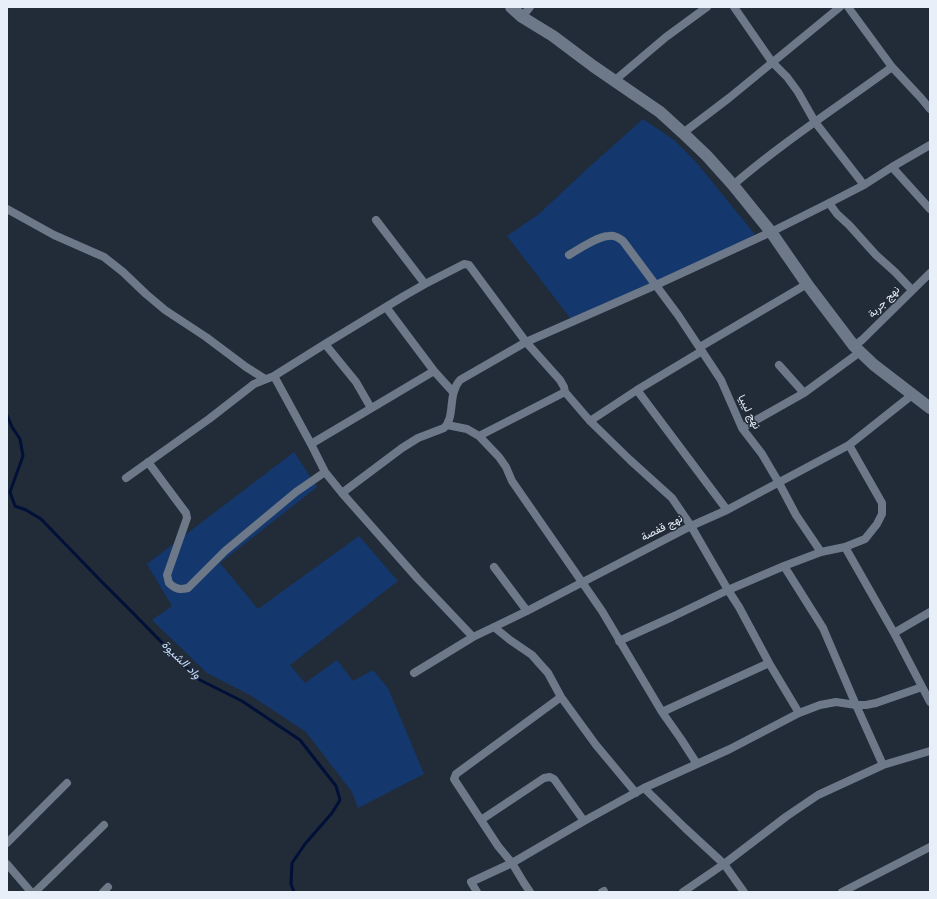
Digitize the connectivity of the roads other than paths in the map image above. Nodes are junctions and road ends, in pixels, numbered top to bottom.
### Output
1 (511, 7) edge
2 (530, 7) edge
3 (707, 7) edge
4 (734, 7) edge
5 (840, 7) edge
6 (848, 7) edge
7 (522, 17) junction
8 (772, 62) junction
9 (892, 67) junction
10 (614, 81) junction
11 (930, 109) edge
12 (815, 122) junction
13 (683, 133) junction
14 (930, 145) edge
15 (892, 167) junction
16 (733, 185) junction
17 (864, 185) junction
18 (829, 203) junction
19 (7, 209) edge
20 (930, 209) edge
21 (376, 220) dead end
22 (771, 232) junction
23 (569, 255) dead end
24 (930, 273) edge
25 (425, 284) junction
26 (807, 284) junction
27 (656, 285) junction
28 (912, 290) junction
29 (386, 307) junction
30 (526, 342) junction
31 (325, 344) junction
32 (701, 349) junction
33 (857, 349) junction
34 (779, 365) dead end
35 (434, 371) junction
36 (274, 376) junction
37 (265, 380) junction
38 (637, 390) junction
39 (453, 392) junction
40 (565, 392) junction
41 (804, 393) junction
42 (912, 395) junction
43 (372, 408) junction
44 (930, 408) edge
45 (590, 422) junction
46 (447, 425) junction
47 (742, 428) junction
48 (479, 436) junction
49 (311, 444) junction
50 (849, 445) junction
51 (148, 462) junction
52 (325, 472) junction
53 (126, 478) dead end
54 (779, 483) junction
55 (342, 493) junction
56 (727, 510) junction
57 (691, 526) junction
58 (845, 547) junction
59 (821, 552) junction
60 (784, 566) junction
61 (494, 567) dead end
62 (582, 582) junction
63 (728, 590) junction
64 (527, 611) junction
65 (930, 612) edge
66 (494, 627) junction
67 (894, 633) junction
68 (473, 637) junction
69 (619, 641) junction
70 (769, 663) junction
71 (414, 673) dead end
72 (922, 687) junction
73 (561, 697) junction
74 (930, 702) edge
75 (856, 705) junction
76 (662, 712) junction
77 (799, 713) junction
78 (930, 751) edge
79 (697, 764) junction
80 (883, 765) junction
81 (67, 783) dead end
82 (644, 788) junction
83 (636, 793) junction
84 (482, 820) junction
85 (584, 821) junction
86 (104, 825) dead end
87 (7, 843) edge
88 (930, 847) edge
89 (512, 863) junction
90 (7, 864) edge
91 (724, 864) junction
92 (31, 892) edge
93 (35, 892) edge
94 (477, 892) edge
95 (530, 892) edge
96 (683, 892) edge
97 (744, 892) edge
98 (842, 892) edge

1 - 7 main road
2 - 7 street
3 - 10 street
4 - 8 street
5 - 8 street
6 - 9 street
7 - 10 main road
8 - 12 street
8 - 13 street
9 - 11 street
9 - 12 street
10 - 13 main road
12 - 16 street
12 - 17 street
13 - 16 main road
14 - 15 street
15 - 17 street
15 - 20 street
16 - 22 main road
17 - 18 street
18 - 22 street
18 - 28 street
19 - 37 street
21 - 25 street
22 - 26 main road
22 - 27 street
23 - 27 street, نهج ليبيا
24 - 28 street, نهج جربة
25 - 29 street
25 - 30 street
26 - 32 street
26 - 33 main road
27 - 30 street
27 - 32 street, نهج ليبيا
28 - 33 street, نهج جربة
29 - 31 street
29 - 35 street
30 - 39 street
30 - 40 street
31 - 36 street
31 - 43 street
32 - 38 street
32 - 47 street, نهج ليبيا
33 - 41 street, نهج جربة
33 - 42 main road
34 - 41 street
35 - 39 street
35 - 43 street
36 - 37 street
36 - 49 street
37 - 51 street
38 - 45 street
38 - 56 street
39 - 46 street
40 - 45 street
40 - 48 street
41 - 47 street, نهج جربة
42 - 44 main road
42 - 50 street, نهج قفصة
43 - 49 street
45 - 57 street
46 - 48 street
46 - 55 street
47 - 54 street, نهج ليبيا
48 - 62 street
49 - 52 street
50 - 54 street, نهج قفصة
50 - 58 street
51 - 52 street
51 - 53 street
52 - 55 street
54 - 56 street, نهج قفصة
54 - 59 street, نهج ليبيا
55 - 68 street
56 - 57 street, نهج قفصة
57 - 62 street, نهج قفصة
57 - 63 street
58 - 59 street
58 - 67 street
59 - 60 street
60 - 63 street
60 - 75 street
61 - 64 street
62 - 64 street, نهج قفصة
62 - 69 street
63 - 69 street
63 - 70 street
64 - 66 street, نهج قفصة
65 - 67 street
66 - 68 street, نهج قفصة
66 - 73 street
67 - 72 street
68 - 71 street, نهج قفصة
69 - 76 street
70 - 76 street
70 - 77 street
72 - 74 street
72 - 75 street
73 - 83 street
73 - 84 street
75 - 77 street
75 - 80 street
76 - 79 street
77 - 79 street
78 - 80 street
79 - 82 street
80 - 91 street
81 - 87 street
82 - 83 street
82 - 91 street
83 - 85 street
84 - 85 street
84 - 89 street
85 - 89 street
86 - 93 street
88 - 98 street
89 - 94 street
89 - 95 street
90 - 92 street
91 - 96 street
91 - 97 street

